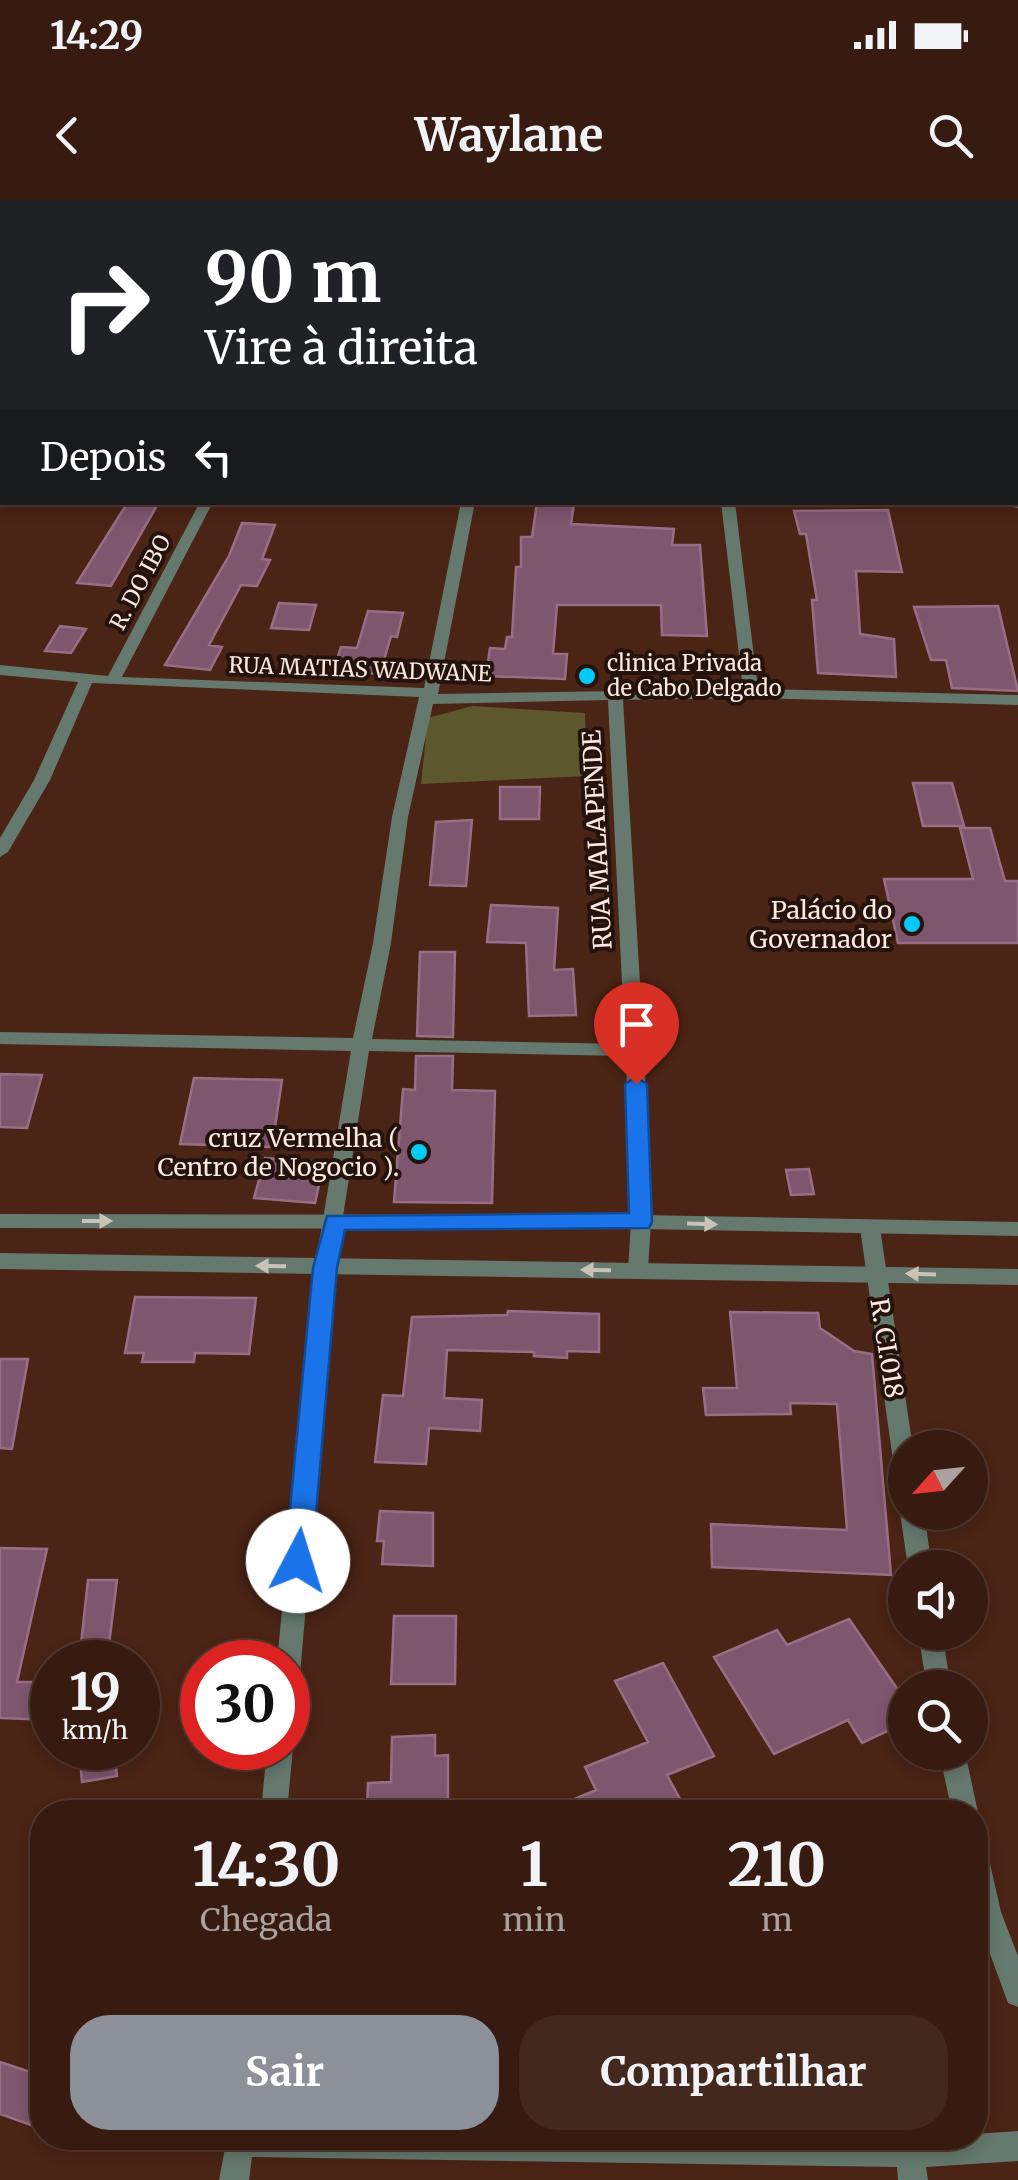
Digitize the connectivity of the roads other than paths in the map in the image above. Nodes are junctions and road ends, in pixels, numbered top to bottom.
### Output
1 (205, 505) edge
2 (467, 505) edge
3 (728, 505) edge
4 (0, 670) edge
5 (86, 680) junction
6 (112, 682) junction
7 (751, 693) junction
8 (429, 696) junction
9 (615, 696) junction
10 (1018, 700) edge
11 (0, 852) edge
12 (0, 1038) edge
13 (360, 1045) junction
14 (635, 1050) junction
15 (0, 1221) edge
16 (335, 1222) junction
17 (641, 1222) junction
18 (870, 1228) junction
19 (1018, 1229) edge
20 (0, 1261) edge
21 (325, 1268) junction
22 (638, 1270) junction
23 (875, 1272) junction
24 (1018, 1277) edge
25 (899, 1430) edge
26 (291, 1640) edge
27 (278, 1770) edge
28 (956, 1770) edge
29 (275, 1800) edge
30 (962, 1800) edge
31 (988, 1912) edge
32 (1018, 1993) edge
33 (1018, 2146) edge
34 (239, 2150) edge
35 (499, 2150) edge
36 (911, 2166) edge
37 (234, 2180) edge

1 - 6 street, R. DO IBO
2 - 8 street
3 - 7 street
4 - 5 street, RUA MATIAS WADWANE
5 - 6 street, RUA MATIAS WADWANE
5 - 11 street
6 - 8 street, RUA MATIAS WADWANE
7 - 9 street, RUA MATIAS WADWANE
7 - 10 street, RUA MATIAS WADWANE
8 - 9 street, RUA MATIAS WADWANE
8 - 13 street
9 - 14 street, RUA MALAPENDE
12 - 13 street
13 - 14 street
13 - 16 street
14 - 17 street, RUA MALAPENDE
15 -> 16 street
16 - 17 street
16 - 21 street
17 -> 18 street
17 - 22 street, RUA MALAPENDE
18 - 19 street
18 - 23 street, R. CI.018
21 -> 20 street
22 -> 21 street
21 - 26 street
22 - 23 street
24 -> 23 street
23 - 25 street, R. CI.018
27 - 29 street
28 - 30 street
31 - 32 street
33 - 36 street
34 - 37 street
35 - 36 street

